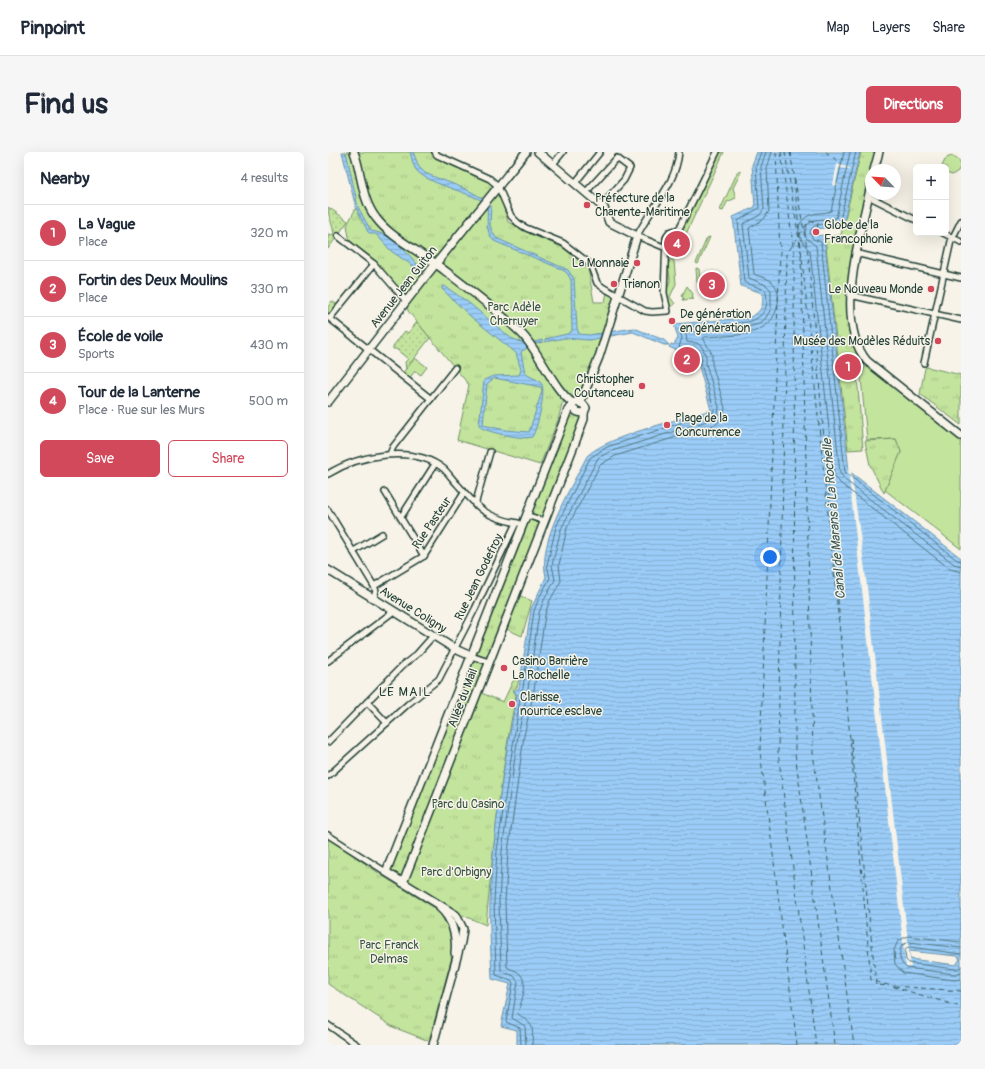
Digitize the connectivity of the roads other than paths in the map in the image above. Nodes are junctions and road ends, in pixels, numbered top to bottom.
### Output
1 (354, 152) edge
2 (358, 152) edge
3 (435, 152) edge
4 (526, 152) edge
5 (538, 152) edge
6 (562, 152) edge
7 (600, 152) edge
8 (679, 152) edge
9 (717, 152) edge
10 (879, 152) edge
11 (358, 163) junction
12 (553, 164) junction
13 (876, 164) edge
14 (574, 182) junction
15 (498, 186) junction
16 (586, 192) junction
17 (867, 200) edge
18 (876, 200) edge
19 (601, 205) junction
20 (913, 218) edge
21 (960, 222) edge
22 (338, 236) dead end
23 (637, 236) junction
24 (948, 236) edge
25 (952, 238) junction
26 (961, 242) edge
27 (666, 248) junction
28 (856, 253) junction
29 (436, 263) junction
30 (374, 264) junction
31 (944, 274) junction
32 (961, 278) edge
33 (618, 295) junction
34 (850, 295) junction
35 (406, 301) junction
36 (935, 314) junction
37 (329, 317) edge
38 (961, 320) edge
39 (369, 349) junction
40 (924, 364) dead end
41 (455, 368) dead end
42 (432, 399) junction
43 (328, 402) edge
44 (574, 404) junction
45 (961, 436) edge
46 (490, 452) dead end
47 (390, 454) junction
48 (435, 464) junction
49 (328, 473) edge
50 (385, 492) dead end
51 (464, 493) junction
52 (475, 505) junction
53 (328, 510) edge
54 (526, 515) junction
55 (401, 517) junction
56 (544, 521) junction
57 (519, 524) junction
58 (382, 534) dead end
59 (354, 551) junction
60 (424, 556) junction
61 (328, 570) edge
62 (374, 586) junction
63 (372, 598) junction
64 (394, 611) junction
65 (433, 636) junction
66 (454, 649) junction
67 (471, 656) junction
68 (328, 661) edge
69 (489, 662) junction
70 (367, 702) junction
71 (387, 723) junction
72 (328, 742) edge
73 (328, 776) edge
74 (328, 835) edge
75 (386, 872) junction
76 (403, 883) junction
77 (328, 1026) edge
78 (357, 1045) edge
79 (433, 1045) edge

1 - 11 street
2 - 11 street
3 - 15 street
4 - 15 street, Avenue Jean Guiton
5 - 12 street
6 - 12 street
7 - 14 street
8 - 23 street
9 - 27 street
10 - 13 street
11 - 29 street
12 - 14 street
14 - 16 street
15 - 29 street, Avenue Jean Guiton
15 - 33 street
16 - 19 street
16 - 19 street
17 - 28 street
18 - 20 street
19 - 23 street
21 - 25 street
22 - 30 street
23 - 27 street
23 - 33 street, Allée du Mail
24 - 25 street
25 - 26 street
25 - 31 street
27 - 33 street
28 - 31 street
28 - 34 street
29 - 35 street, Avenue Jean Guiton
29 - 44 street
30 - 35 street
30 - 37 street
31 - 32 street
31 - 36 street
33 - 44 street, Allée du Mail
34 - 36 street
34 - 45 street
35 - 39 street, Avenue Jean Guiton
36 - 38 street
36 - 40 street
37 - 39 street
39 - 42 street
39 - 43 street, Avenue Jean Guiton
41 - 42 street
42 - 47 street
44 - 54 street, Allée du Mail
44 - 56 street, Allée du Mail
46 - 52 street
47 - 48 street
47 - 49 street
48 - 51 street
48 - 55 street
50 - 55 street
51 - 52 street
51 - 60 street, Rue Pasteur
52 - 57 street
53 - 59 street
54 - 56 street
54 - 57 street, Allée du Mail
55 - 60 street
56 - 69 street, Allée du Mail
57 - 66 street, Rue Jean Godefroy
57 - 67 street, Allée du Mail
58 - 59 street
59 - 62 street
60 - 62 street, Rue Pasteur
61 - 63 street, Avenue Coligny
62 - 63 street
63 - 64 street, Avenue Coligny
64 - 65 street, Avenue Coligny
64 - 68 street
65 - 66 street, Avenue Coligny
65 - 70 street
66 - 67 street, Avenue Coligny
66 - 71 street, Rue Jean Godefroy
67 - 69 street, Avenue Coligny
67 - 75 street, Allée du Mail
69 - 76 street, Allée du Mail
70 - 71 street
70 - 72 street
71 - 73 street, Rue Jean Godefroy
74 - 75 street
75 - 76 street
76 - 79 street
77 - 78 street

